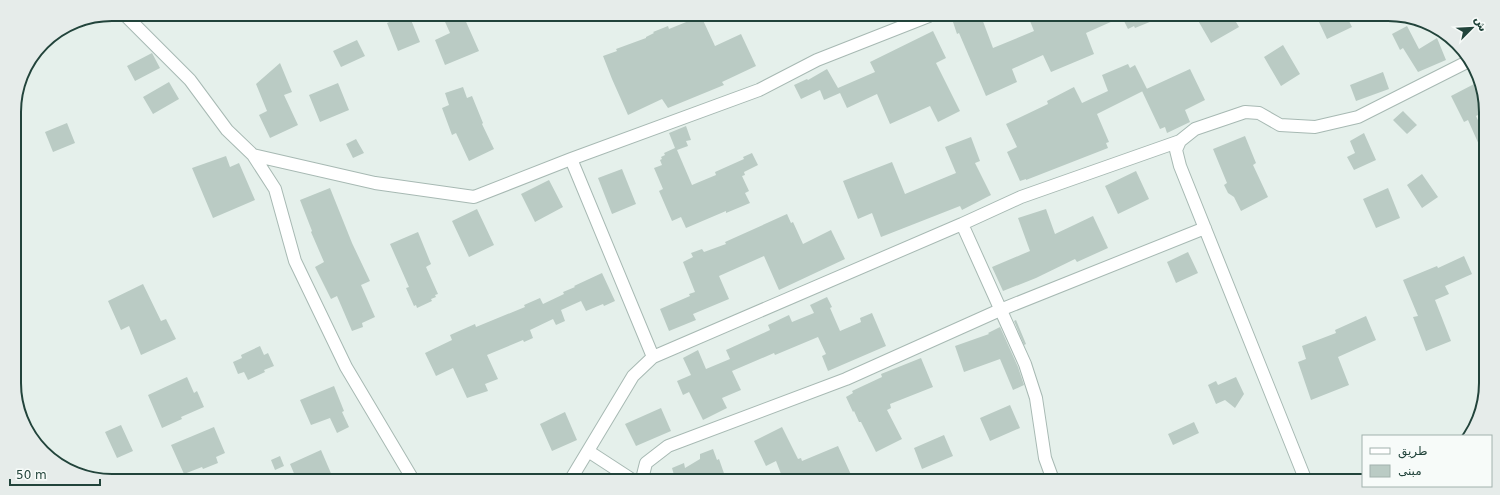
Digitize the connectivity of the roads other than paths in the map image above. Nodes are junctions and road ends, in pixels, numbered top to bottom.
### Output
1 (131, 21) edge
2 (917, 21) edge
3 (1465, 64) edge
4 (1180, 141) junction
5 (253, 155) junction
6 (571, 159) junction
7 (962, 224) junction
8 (1205, 228) junction
9 (1000, 310) junction
10 (653, 357) junction
11 (588, 451) junction
12 (410, 474) edge
13 (574, 474) edge
14 (623, 474) edge
15 (643, 474) edge
16 (1051, 474) edge
17 (1303, 474) edge

1 - 5 street
2 - 6 street
3 - 4 street
4 - 7 street
4 - 8 street
5 - 6 street
5 - 12 street
6 - 10 street
7 - 9 street
7 - 10 street
8 - 9 street
8 - 17 street
9 - 15 street
9 - 16 street
10 - 11 street
11 - 13 street
11 - 14 street

